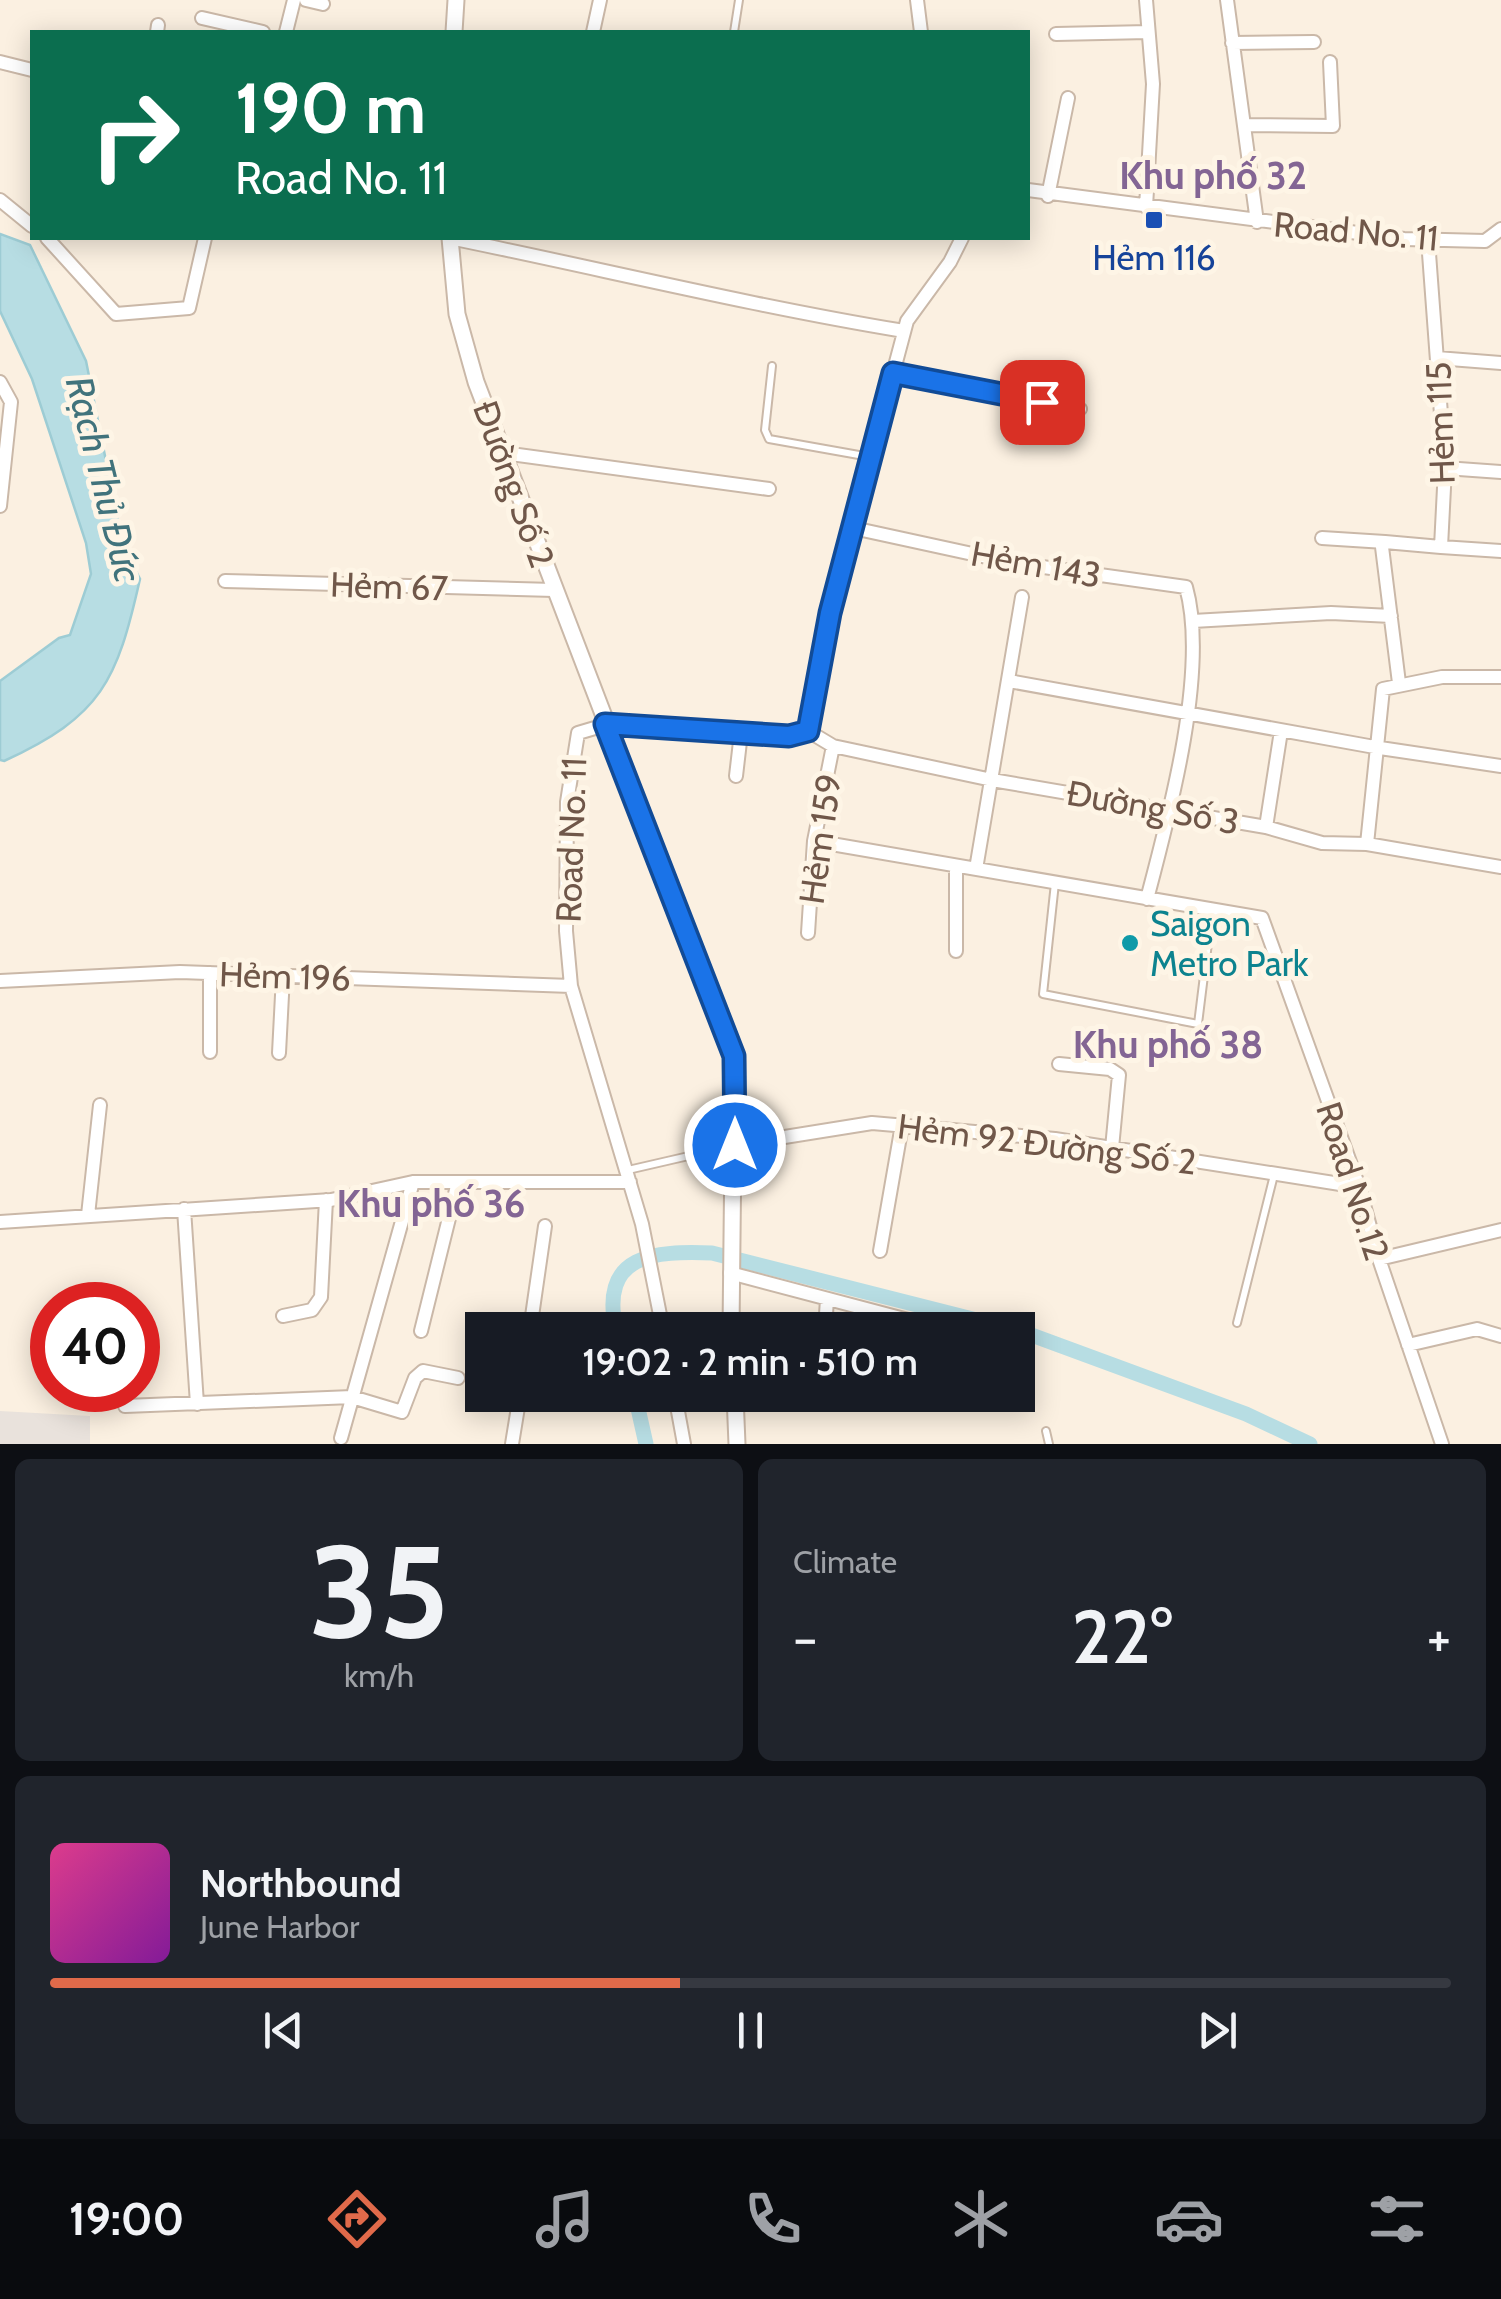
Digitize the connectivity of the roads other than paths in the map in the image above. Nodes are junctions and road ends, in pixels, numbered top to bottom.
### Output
1 (294, 0) edge
2 (306, 0) edge
3 (456, 0) edge
4 (600, 0) edge
5 (738, 0) edge
6 (916, 0) edge
7 (1146, 0) edge
8 (1227, 0) edge
9 (323, 4) dead end
10 (202, 18) dead end
11 (254, 30) edge
12 (286, 30) edge
13 (454, 30) edge
14 (594, 30) edge
15 (734, 30) edge
16 (922, 30) edge
17 (1148, 32) junction
18 (1056, 34) dead end
19 (1314, 42) dead end
20 (1232, 43) junction
21 (0, 62) edge
22 (1330, 62) dead end
23 (30, 70) edge
24 (1068, 98) dead end
25 (1244, 125) junction
26 (1030, 191) edge
27 (1048, 196) junction
28 (0, 200) edge
29 (1146, 207) junction
30 (1257, 222) junction
31 (30, 224) edge
32 (1501, 230) edge
33 (49, 240) edge
34 (205, 240) edge
35 (450, 240) edge
36 (460, 240) edge
37 (961, 240) edge
38 (1428, 240) junction
39 (904, 331) junction
40 (1438, 358) junction
41 (1501, 363) edge
42 (772, 366) dead end
43 (893, 373) junction
44 (0, 382) edge
45 (1080, 409) dead end
46 (503, 454) junction
47 (871, 457) junction
48 (1446, 468) junction
49 (1501, 472) edge
50 (769, 489) dead end
51 (0, 506) edge
52 (852, 528) junction
53 (1322, 538) dead end
54 (1384, 542) junction
55 (1441, 547) junction
56 (1501, 551) edge
57 (225, 581) dead end
58 (554, 590) junction
59 (1022, 597) dead end
60 (1390, 616) junction
61 (1193, 620) junction
62 (1501, 677) edge
63 (1008, 681) junction
64 (1399, 683) junction
65 (1185, 713) junction
66 (605, 724) junction
67 (1281, 730) junction
68 (808, 731) junction
69 (740, 733) junction
70 (833, 746) junction
71 (1380, 748) junction
72 (1501, 766) edge
73 (736, 776) dead end
74 (992, 780) junction
75 (1170, 810) junction
76 (1266, 827) junction
77 (814, 841) junction
78 (1367, 844) junction
79 (956, 866) junction
80 (1501, 867) edge
81 (976, 869) junction
82 (1055, 883) junction
83 (1147, 899) junction
84 (1212, 910) junction
85 (808, 932) dead end
86 (956, 952) dead end
87 (210, 974) junction
88 (282, 976) junction
89 (0, 980) edge
90 (571, 986) junction
91 (210, 1052) dead end
92 (279, 1052) dead end
93 (1059, 1064) dead end
94 (100, 1104) dead end
95 (902, 1125) junction
96 (735, 1145) junction
97 (1112, 1148) junction
98 (1275, 1174) junction
99 (628, 1176) junction
100 (413, 1182) junction
101 (458, 1182) junction
102 (1360, 1187) junction
103 (326, 1200) junction
104 (184, 1209) junction
105 (88, 1215) junction
106 (0, 1222) edge
107 (545, 1226) dead end
108 (1501, 1230) edge
109 (880, 1252) dead end
110 (1379, 1259) junction
111 (730, 1274) junction
112 (827, 1299) junction
113 (533, 1312) edge
114 (659, 1312) edge
115 (731, 1312) edge
116 (826, 1312) edge
117 (877, 1312) edge
118 (283, 1316) dead end
119 (1236, 1323) dead end
120 (421, 1331) dead end
121 (1501, 1336) edge
122 (1408, 1344) junction
123 (458, 1378) dead end
124 (352, 1397) junction
125 (197, 1404) junction
126 (160, 1405) edge
127 (517, 1412) edge
128 (678, 1412) edge
129 (735, 1412) edge
130 (1046, 1431) dead end
131 (340, 1438) dead end
132 (512, 1444) edge
133 (684, 1444) edge
134 (737, 1444) edge
135 (1049, 1444) edge
136 (1442, 1444) edge

1 - 12 street
2 - 9 street
3 - 13 street
4 - 14 street
5 - 15 lane
6 - 16 street
7 - 17 street
8 - 20 street
10 - 11 street
17 - 18 street
17 - 29 street
19 - 20 street
20 - 25 street
21 - 23 street
22 - 25 street
24 - 27 street
25 - 30 street
26 - 27 street, Road No. 11
27 - 29 street, Road No. 11
28 - 31 street
29 - 30 street, Road No. 11
30 - 38 street, Road No. 11
32 - 38 street, Road No. 11
33 - 34 street
35 - 46 street, Đường Số 2
36 - 39 street
37 - 39 street
38 - 40 street, Hẻm 115
39 - 43 street
40 - 41 street
40 - 48 street, Hẻm 115
42 - 47 lane
43 - 45 street
43 - 47 street
44 - 51 street
46 - 50 street
46 - 58 street, Đường Số 2
47 - 52 street
48 - 49 street
48 - 55 street, Hẻm 115
52 - 61 street, Hẻm 143
52 - 68 street
53 - 54 street
54 - 55 street
54 - 60 street
55 - 56 street
57 - 58 street, Hẻm 67
58 - 66 street, Đường Số 2
59 - 63 street
60 - 61 street
60 - 64 street
61 - 65 street
62 - 64 street
63 - 65 street
63 - 74 street
64 - 71 street
65 - 67 street
65 - 75 street
66 - 69 street, Road No. 11
66 - 90 street, Road No. 11
66 - 96 street
67 - 71 street
67 - 76 street
68 - 69 street, Road No. 11
68 - 70 street, Đường Số 3
69 - 73 street
70 - 74 street, Đường Số 3
70 - 77 street, Hẻm 159
71 - 72 street
71 - 78 street
74 - 75 street, Đường Số 3
74 - 81 street
75 - 76 street, Đường Số 3
75 - 83 street
76 - 78 street, Đường Số 3
77 - 79 street
77 - 85 street, Hẻm 159
78 - 80 street, Đường Số 3
79 - 81 street
79 - 86 street
81 - 82 street
82 - 83 street
82 - 84 lane
83 - 84 street
84 - 102 street, Road No.12
87 - 88 street, Hẻm 196
87 - 89 street, Hẻm 196
87 - 91 street
88 - 90 street, Hẻm 196
88 - 92 street
90 - 99 street, Road No. 11
93 - 97 street
94 - 105 street
95 - 96 street, Hẻm 92 Đường Số 2
95 - 97 street, Hẻm 92 Đường Số 2
95 - 109 street
96 - 99 lane
96 - 111 street
97 - 98 street, Hẻm 92 Đường Số 2
98 - 102 street, Hẻm 92 Đường Số 2
98 - 119 lane
99 - 101 street
99 - 114 street, Road No. 11
100 - 101 street
100 - 103 street
100 - 124 street
101 - 120 street
102 - 110 street, Road No.12
103 - 104 street
103 - 118 street
104 - 105 street
104 - 125 street
105 - 106 street
107 - 113 street
108 - 110 street
110 - 122 street, Road No.12
111 - 112 street
111 - 115 street
112 - 116 street
112 - 117 street
121 - 122 street
122 - 136 street, Road No.12
123 - 124 street
124 - 125 street
124 - 131 street
125 - 126 street
127 - 132 street
128 - 133 street
129 - 134 street
130 - 135 lane

